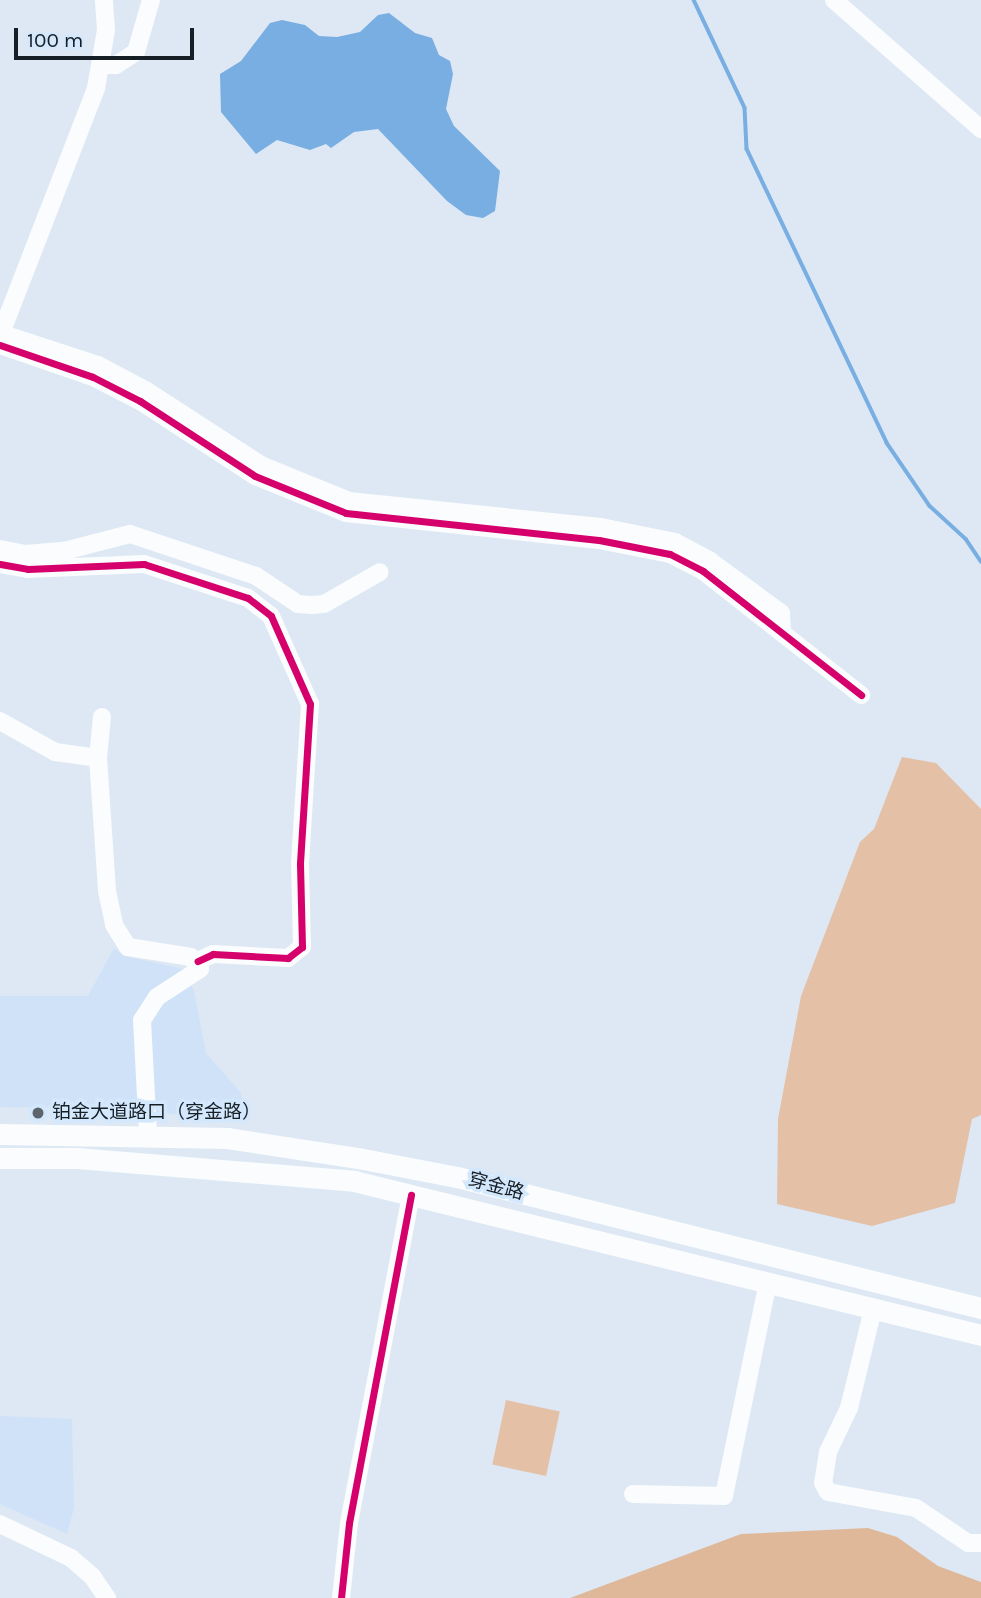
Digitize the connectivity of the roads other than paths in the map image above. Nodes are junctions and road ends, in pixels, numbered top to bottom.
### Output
1 (104, 0) edge
2 (151, 0) edge
3 (834, 0) edge
4 (102, 65) junction
5 (981, 129) edge
6 (0, 337) edge
7 (0, 549) edge
8 (0, 564) edge
9 (380, 572) dead end
10 (861, 695) dead end
11 (102, 717) dead end
12 (0, 721) edge
13 (98, 758) junction
14 (198, 961) junction
15 (0, 1134) edge
16 (148, 1136) junction
17 (0, 1158) edge
18 (411, 1195) junction
19 (768, 1282) junction
20 (873, 1308) junction
21 (981, 1308) edge
22 (981, 1335) edge
23 (633, 1494) dead end
24 (0, 1524) edge
25 (981, 1543) edge
26 (107, 1598) edge
27 (341, 1598) edge

1 - 4 street
2 - 4 street
3 - 5 street
4 - 6 street
6 - 10 street
7 - 9 street
8 - 14 street
11 - 13 street
12 - 13 street
13 - 14 street
14 - 16 street
15 - 16 main road, 穿金路
16 - 21 main road, 穿金路
17 - 18 main road, 穿金路
18 - 19 main road, 穿金路
18 - 27 street
19 - 20 main road, 穿金路
19 - 23 street
20 - 22 main road, 穿金路
20 - 25 street
24 - 26 street

